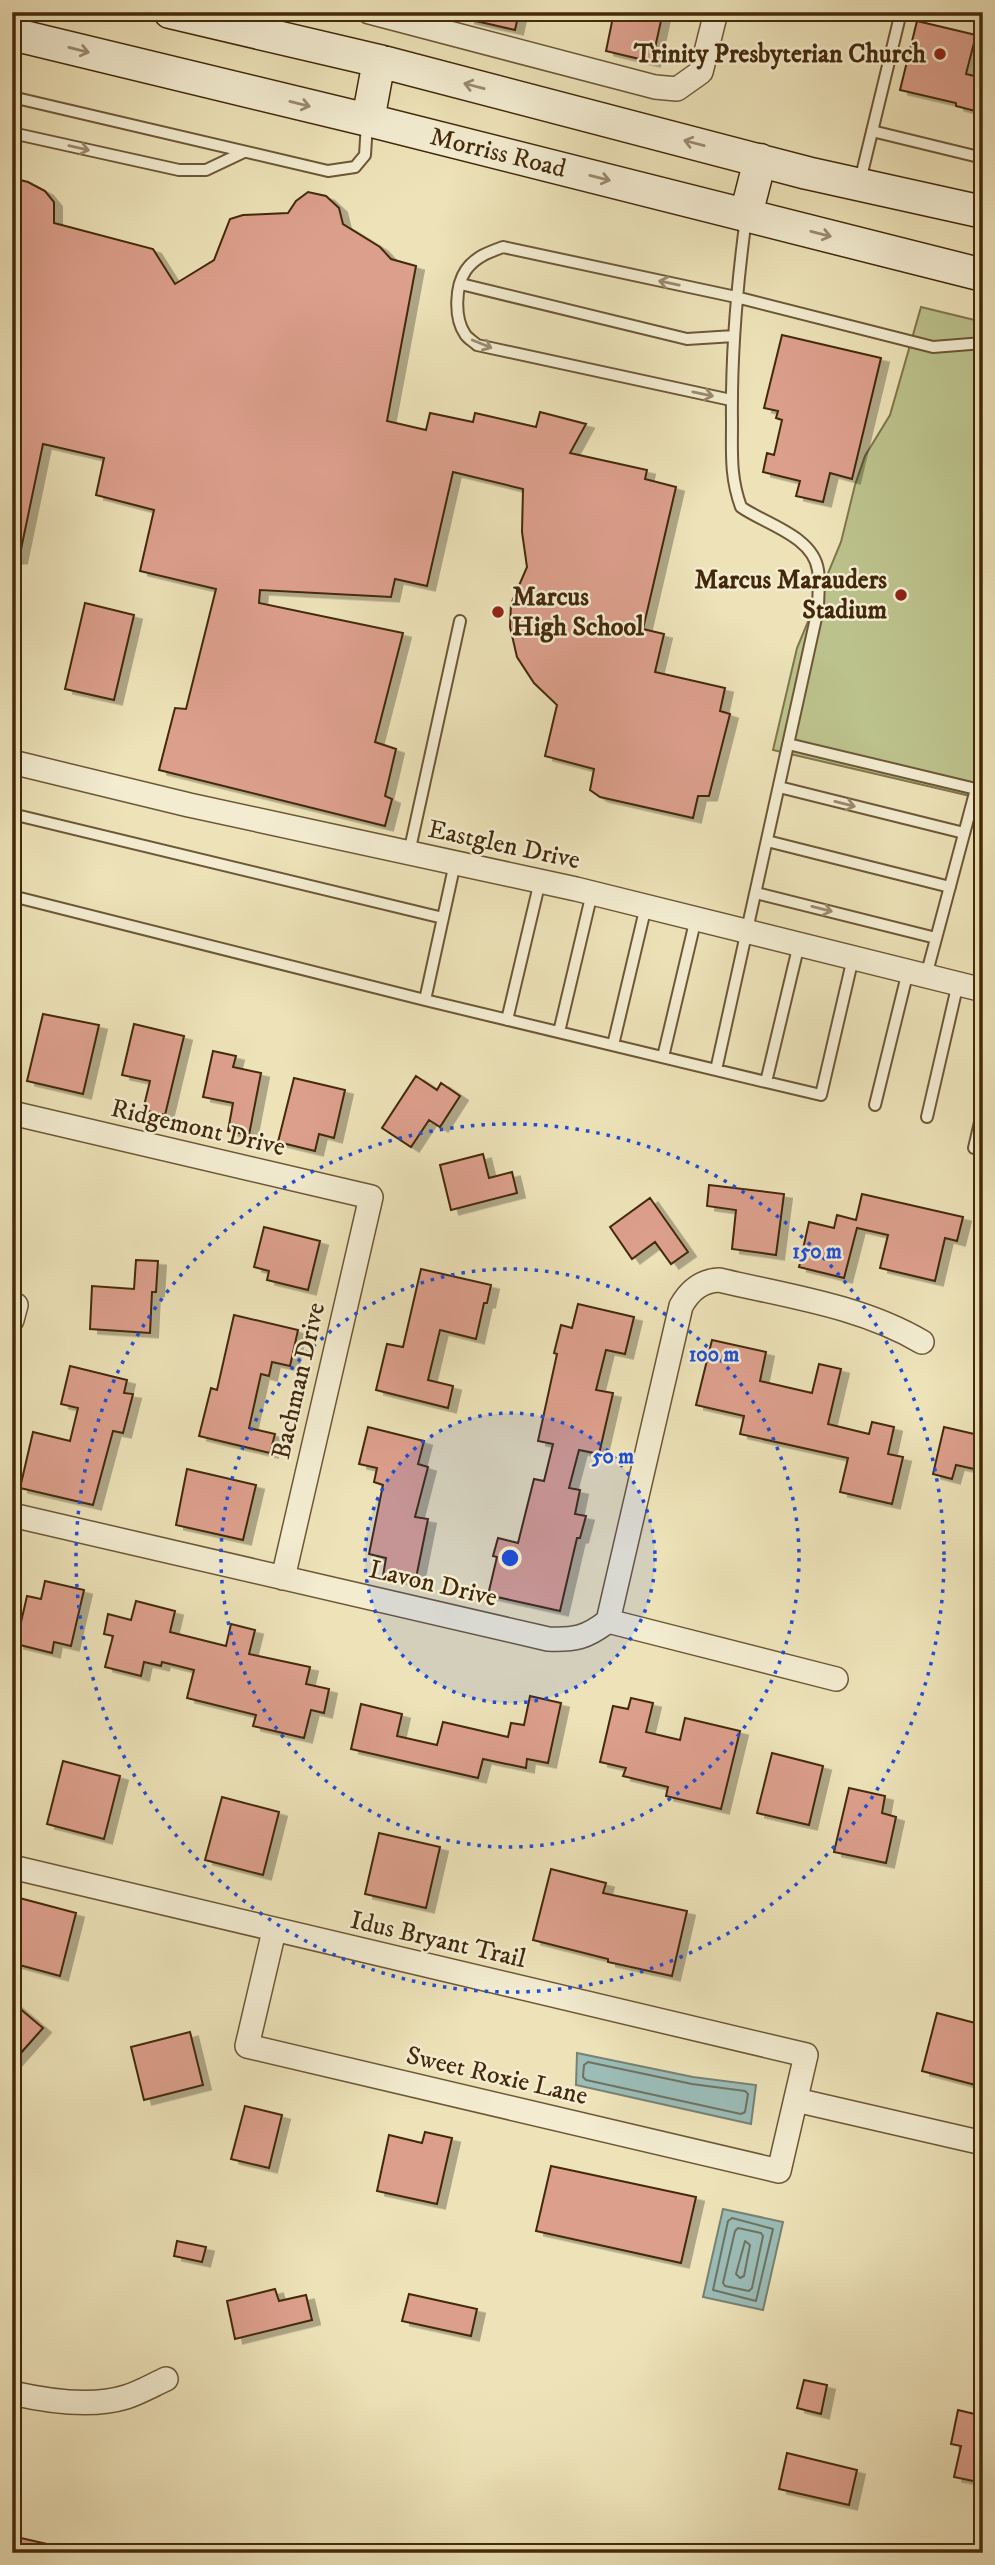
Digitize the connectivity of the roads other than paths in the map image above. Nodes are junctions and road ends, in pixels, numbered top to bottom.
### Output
1 (170, 12) edge
2 (369, 12) edge
3 (716, 12) edge
4 (901, 12) edge
5 (434, 20) edge
6 (12, 34) edge
7 (379, 61) junction
8 (12, 97) edge
9 (368, 120) junction
10 (872, 131) junction
11 (12, 133) edge
12 (244, 152) junction
13 (983, 158) edge
14 (760, 160) junction
15 (859, 184) junction
16 (983, 212) edge
17 (747, 215) junction
18 (983, 275) edge
19 (461, 284) junction
20 (736, 297) junction
21 (734, 336) junction
22 (983, 343) edge
23 (731, 400) junction
24 (460, 621) dead end
25 (788, 744) junction
26 (12, 762) edge
27 (779, 788) junction
28 (979, 790) edge
29 (12, 814) edge
30 (964, 833) junction
31 (767, 842) junction
32 (409, 853) junction
33 (455, 863) junction
34 (540, 881) junction
35 (950, 887) junction
36 (592, 893) junction
37 (756, 893) junction
38 (12, 895) edge
39 (646, 906) junction
40 (443, 918) junction
41 (696, 918) junction
42 (747, 931) junction
43 (936, 938) junction
44 (799, 944) junction
45 (853, 958) junction
46 (917, 973) junction
47 (958, 984) junction
48 (983, 990) edge
49 (425, 1000) junction
50 (507, 1020) junction
51 (559, 1032) junction
52 (613, 1045) junction
53 (663, 1057) junction
54 (716, 1070) junction
55 (766, 1082) junction
56 (875, 1105) dead end
57 (983, 1109) edge
58 (12, 1113) edge
59 (926, 1117) dead end
60 (974, 1148) dead end
61 (371, 1197) joint
62 (922, 1342) dead end
63 (12, 1515) edge
64 (283, 1578) junction
65 (608, 1621) junction
66 (836, 1679) dead end
67 (12, 1867) edge
68 (274, 1931) junction
69 (796, 2100) junction
70 (983, 2143) edge
71 (166, 2379) dead end
72 (12, 2393) edge

1 - 7 main road
2 - 5 street
3 - 5 street
4 - 10 lane
6 -> 9 main road, Morriss Road
7 - 9 main road
14 -> 7 main road
8 - 12 lane
9 - 12 lane
9 -> 17 main road, Morriss Road
10 - 13 lane
10 - 15 lane
11 -> 12 lane
14 - 15 main road
14 - 17 main road
15 - 16 main road
17 -> 18 main road, Morriss Road
17 - 20 lane
20 -> 19 lane
19 - 21 lane
19 -> 23 lane
20 - 21 lane
20 - 22 lane
21 - 23 lane
23 - 25 lane
24 - 32 lane
25 - 27 lane
25 - 28 lane
26 - 32 street, Eastglen Drive
27 -> 30 lane
27 - 31 lane
28 - 30 lane
29 - 40 lane
30 - 35 lane
31 - 35 lane
31 - 37 lane
32 - 33 street, Eastglen Drive
33 - 34 street, Eastglen Drive
33 - 40 lane
34 - 36 street, Eastglen Drive
34 - 50 lane
35 - 43 lane
36 - 39 street, Eastglen Drive
36 - 51 lane
37 - 42 lane
37 -> 43 lane
38 - 49 lane
39 - 41 street, Eastglen Drive
39 - 52 lane
40 - 49 lane
41 - 42 street, Eastglen Drive
41 - 53 lane
42 - 44 street, Eastglen Drive
42 - 54 lane
43 - 46 lane
44 - 45 street, Eastglen Drive
44 - 55 lane
45 - 46 street, Eastglen Drive
45 - 55 lane
46 - 47 street, Eastglen Drive
46 - 56 lane
47 - 48 street, Eastglen Drive
47 - 59 lane
49 - 50 lane
50 - 51 lane
51 - 52 lane
52 - 53 lane
53 - 54 lane
54 - 55 lane
57 - 60 lane
58 - 61 street, Ridgemont Drive
61 - 64 street, Bachman Drive
62 - 65 street
63 - 64 street, Lavon Drive
64 - 65 street, Lavon Drive
65 - 66 street
67 - 68 street, Idus Bryant Trail
68 - 69 street, Idus Bryant Trail
68 - 69 street, Sweet Roxie Lane
69 - 70 street
71 - 72 street

